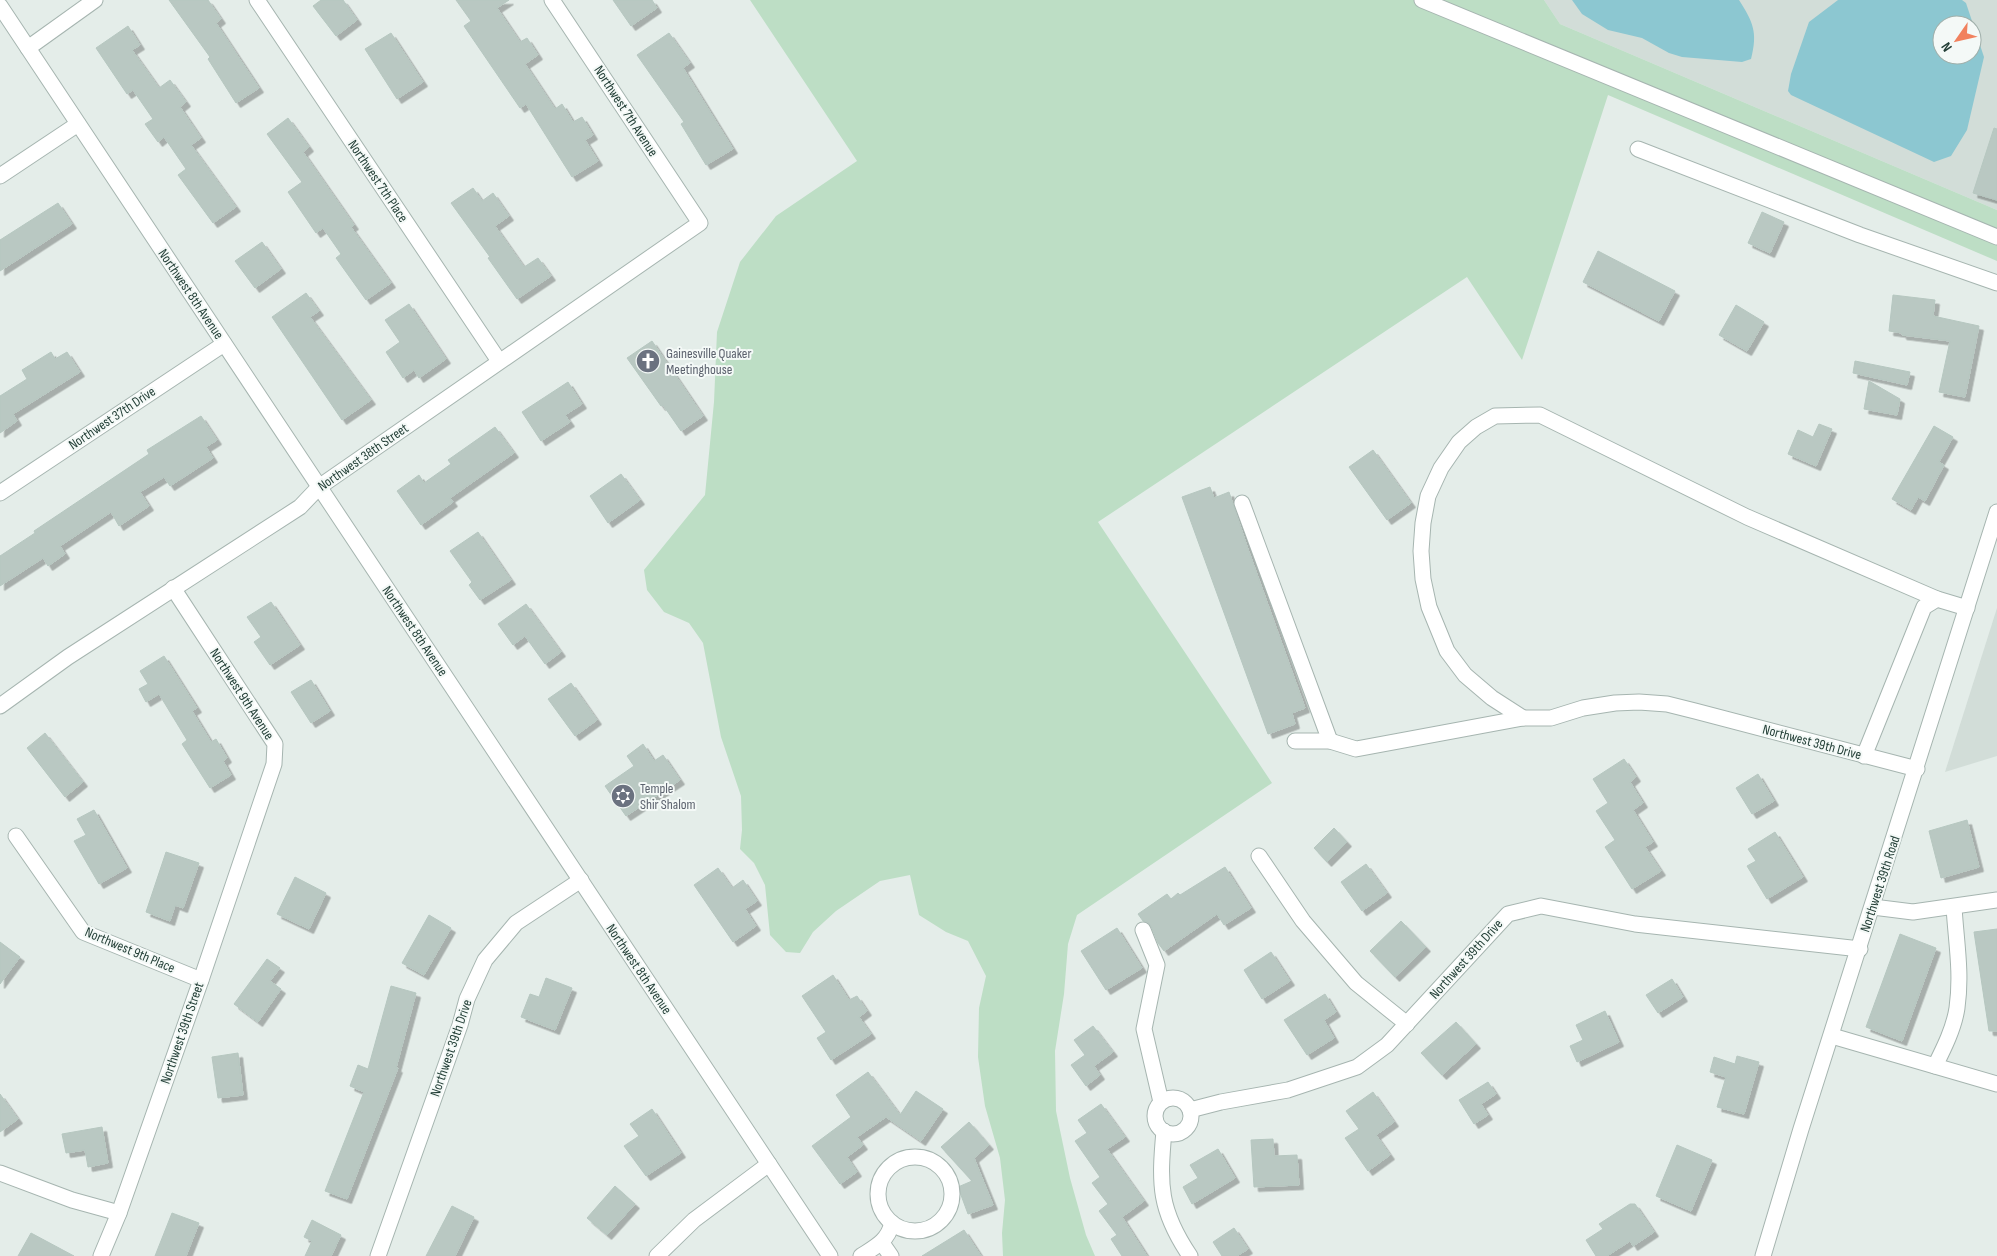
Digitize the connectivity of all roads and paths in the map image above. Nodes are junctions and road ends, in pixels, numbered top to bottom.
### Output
1 (96, 0) edge
2 (257, 0) edge
3 (552, 0) edge
4 (1422, 0) edge
5 (0, 6) edge
6 (28, 48) junction
7 (78, 124) junction
8 (1638, 149) dead end
9 (0, 176) edge
10 (700, 223) joint
11 (1997, 236) edge
12 (1997, 283) edge
13 (224, 344) junction
14 (499, 361) junction
15 (319, 487) junction
16 (0, 493) edge
17 (1242, 503) dead end
18 (1997, 512) edge
19 (173, 588) junction
20 (1937, 599) junction
21 (1967, 608) junction
22 (0, 706) edge
23 (1523, 718) junction
24 (1294, 740) dead end
25 (1330, 741) junction
26 (1864, 756) junction
27 (1916, 770) junction
28 (258, 808) joint
29 (16, 836) dead end
30 (1259, 856) dead end
31 (580, 880) junction
32 (1997, 900) edge
33 (1954, 906) junction
34 (1873, 907) junction
35 (1143, 930) dead end
36 (1860, 949) junction
37 (201, 980) junction
38 (1407, 1024) junction
39 (1832, 1036) junction
40 (1935, 1066) junction
41 (1997, 1084) edge
42 (1161, 1102) junction
43 (1190, 1110) junction
44 (1164, 1131) junction
45 (769, 1164) junction
46 (0, 1173) edge
47 (119, 1213) junction
48 (892, 1223) junction
49 (882, 1243) junction
50 (101, 1256) edge
51 (378, 1256) edge
52 (657, 1256) edge
53 (830, 1256) edge
54 (861, 1256) edge
55 (891, 1256) edge
56 (1190, 1256) edge
57 (1763, 1256) edge

1 - 6 street
2 - 14 street, Northwest 7th Place
3 - 10 street, Northwest 7th Avenue
4 - 11 street
5 - 6 street, Northwest 8th Avenue
6 - 7 street, Northwest 8th Avenue
7 - 9 street
7 - 13 street, Northwest 8th Avenue
8 - 12 street
10 - 14 street, Northwest 38th Street
13 - 15 street, Northwest 8th Avenue
13 - 16 street, Northwest 37th Drive
14 - 15 street, Northwest 38th Street
15 - 19 street, Northwest 38th Street
15 - 31 street, Northwest 8th Avenue
17 - 25 street
18 - 21 street, Northwest 39th Road
19 - 22 street, Northwest 38th Street
19 - 28 street, Northwest 9th Avenue
20 - 21 street
20 - 23 street
20 - 26 street
21 - 27 street, Northwest 39th Road
23 - 25 street, Northwest 39th Drive
23 - 26 street, Northwest 39th Drive
24 - 25 street, Northwest 39th Drive
26 - 27 street, Northwest 39th Drive
27 - 34 street, Northwest 39th Road
28 - 37 street, Northwest 39th Street
29 - 37 street, Northwest 9th Place
30 - 38 street
31 - 45 street, Northwest 8th Avenue
31 - 51 street, Northwest 39th Drive
32 - 33 street
33 - 34 street
33 - 40 street
34 - 36 street, Northwest 39th Road
35 - 42 street
36 - 38 street, Northwest 39th Drive
36 - 39 street, Northwest 39th Road
37 - 47 street, Northwest 39th Street
38 - 43 street, Northwest 39th Drive
39 - 40 street
39 - 57 street, Northwest 39th Road
40 - 41 street
42 - 43 street
42 - 44 street
43 - 44 street
44 - 56 street
45 - 52 street
45 - 53 street, Northwest 8th Avenue
46 - 47 street
47 - 50 street, Northwest 39th Street
48 - 48 street
48 - 49 street
49 - 54 street
49 - 55 street

